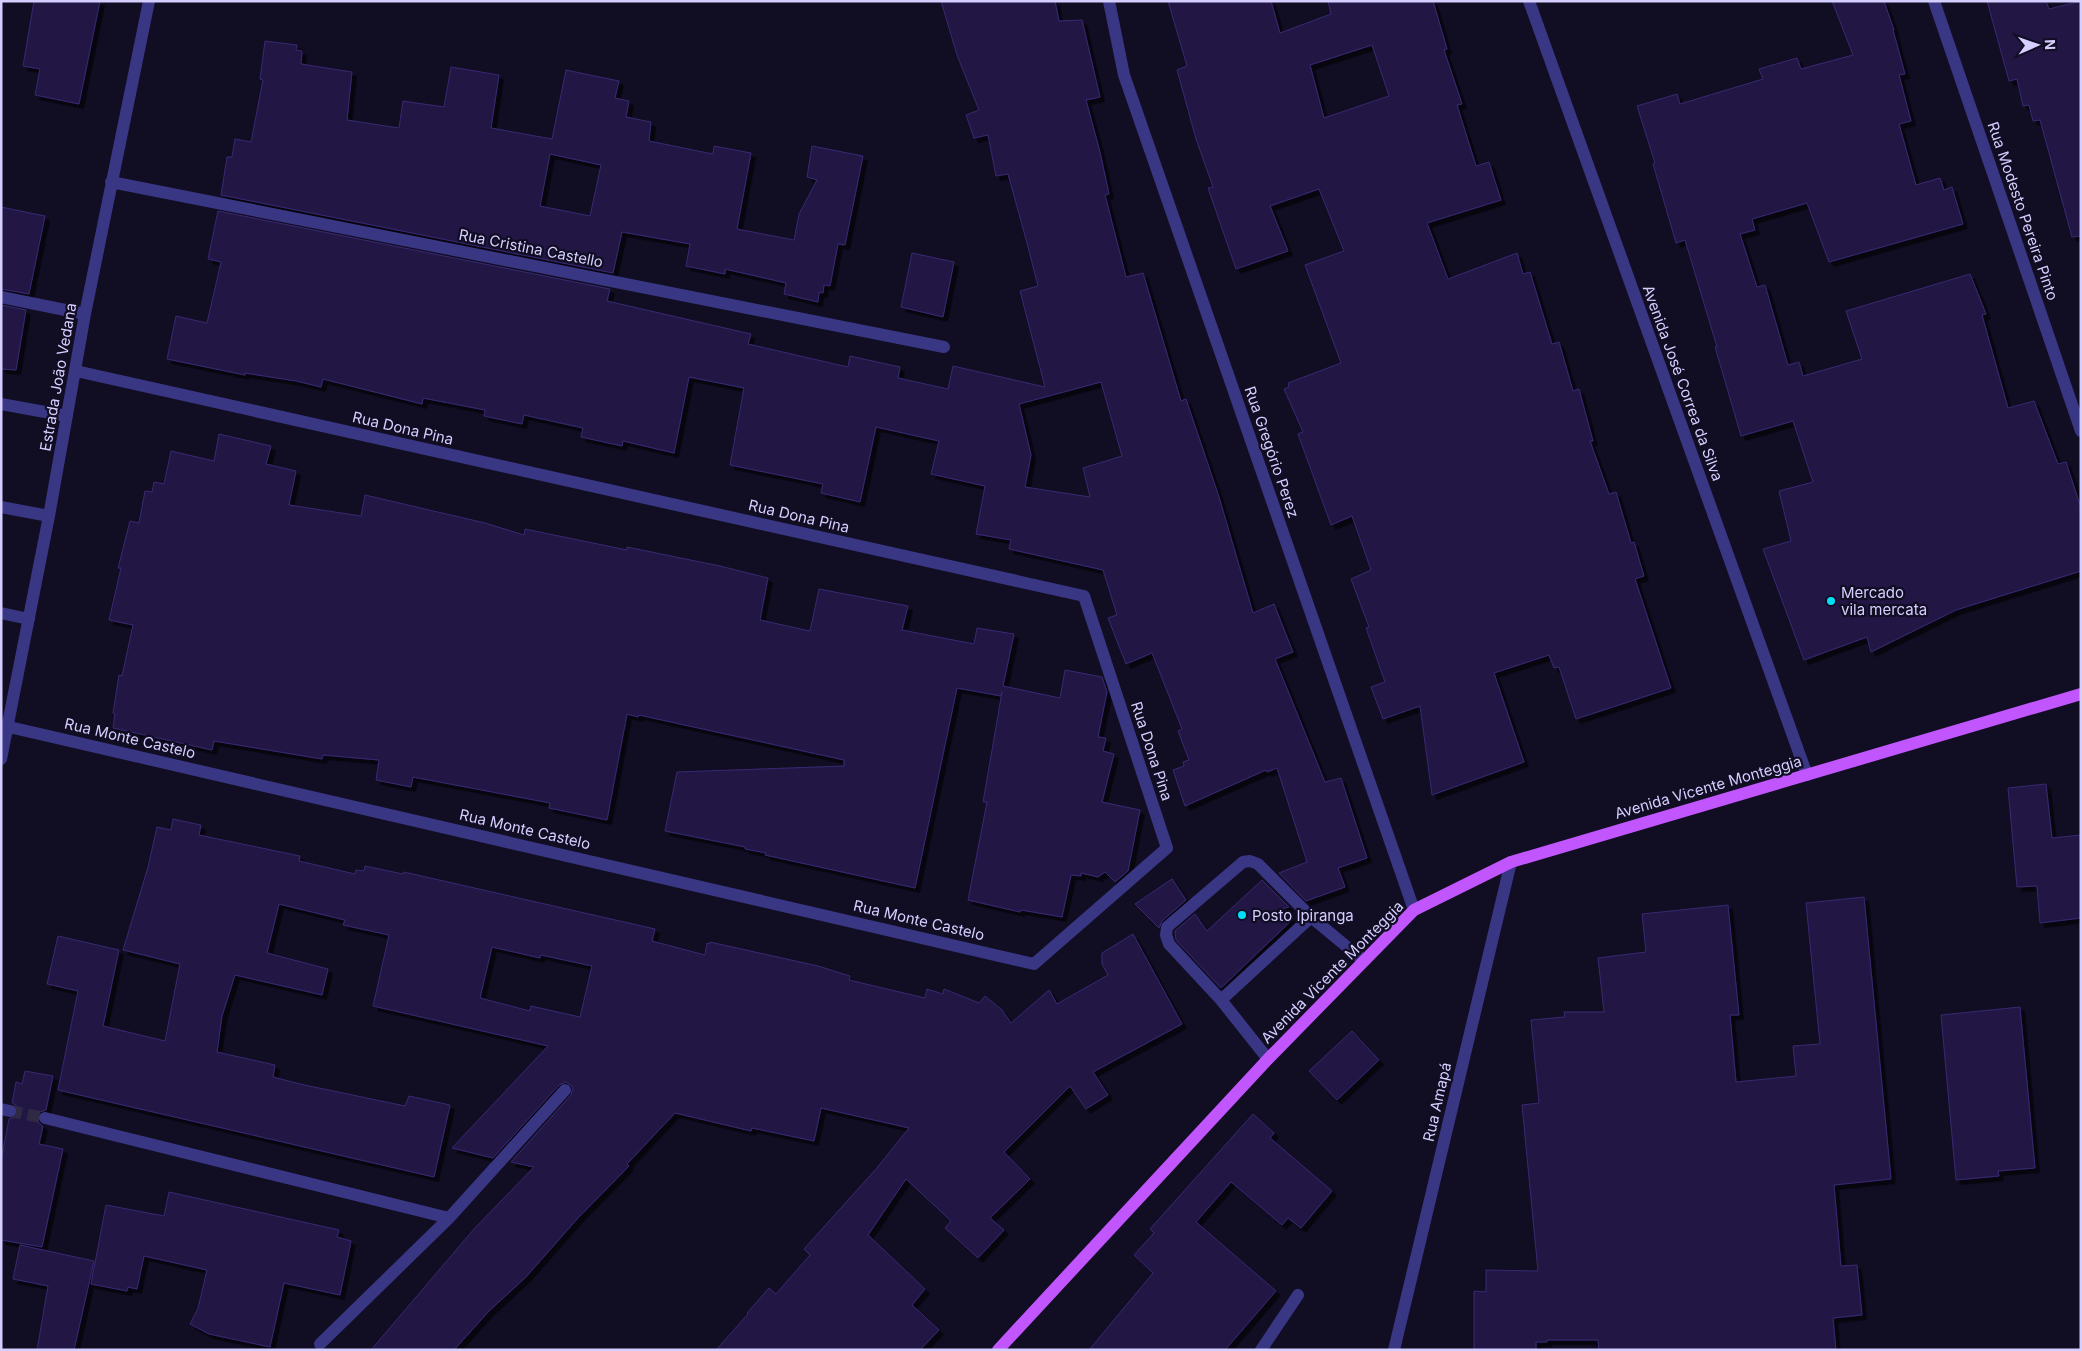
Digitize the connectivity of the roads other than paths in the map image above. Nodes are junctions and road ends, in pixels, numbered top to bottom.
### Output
1 (149, 1) edge
2 (1109, 1) edge
3 (1529, 1) edge
4 (1934, 1) edge
5 (111, 182) junction
6 (1, 297) edge
7 (85, 314) junction
8 (944, 347) dead end
9 (76, 372) junction
10 (1, 404) edge
11 (67, 416) junction
12 (2081, 431) edge
13 (1, 507) edge
14 (49, 516) junction
15 (1, 613) edge
16 (29, 619) junction
17 (2081, 694) edge
18 (5, 725) edge
19 (1, 759) edge
20 (1807, 775) junction
21 (1510, 862) junction
22 (1414, 910) junction
23 (1311, 917) junction
24 (1364, 961) junction
25 (1034, 964) joint
26 (1221, 1000) junction
27 (1268, 1059) junction
28 (564, 1090) dead end
29 (44, 1118) tunnel mouth
30 (449, 1218) junction
31 (1298, 1295) dead end
32 (320, 1344) dead end
33 (998, 1350) edge
34 (1262, 1350) edge
35 (1394, 1350) edge

1 - 5 street, Estrada João Vedana
2 - 22 street, Rua Gregório Perez
3 - 20 street, Avenida José Correa da Silva
4 - 12 street, Rua Modesto Pereira Pinto
5 - 7 street, Estrada João Vedana
5 - 8 street, Rua Cristina Castello
6 - 7 street
7 - 9 street, Estrada João Vedana
9 - 11 street, Estrada João Vedana
9 - 25 street, Rua Dona Pina
10 - 11 street
11 - 14 street, Estrada João Vedana
13 - 14 street
14 - 16 street, Estrada João Vedana
15 - 16 street
16 - 18 street, Estrada João Vedana
17 - 20 main road, Avenida Vicente Monteggia
18 - 19 street, Estrada João Vedana
18 - 25 street, Rua Monte Castelo
20 - 21 main road, Avenida Vicente Monteggia
21 - 22 main road, Avenida Vicente Monteggia
21 - 35 street, Rua Amapá
22 - 24 main road, Avenida Vicente Monteggia
23 - 24 street
23 - 26 street
23 - 26 street
24 - 27 main road, Avenida Vicente Monteggia
26 - 27 street
27 - 33 main road, Avenida Vicente Monteggia
28 - 30 street
29 - 30 street
30 - 32 street
31 - 34 street

